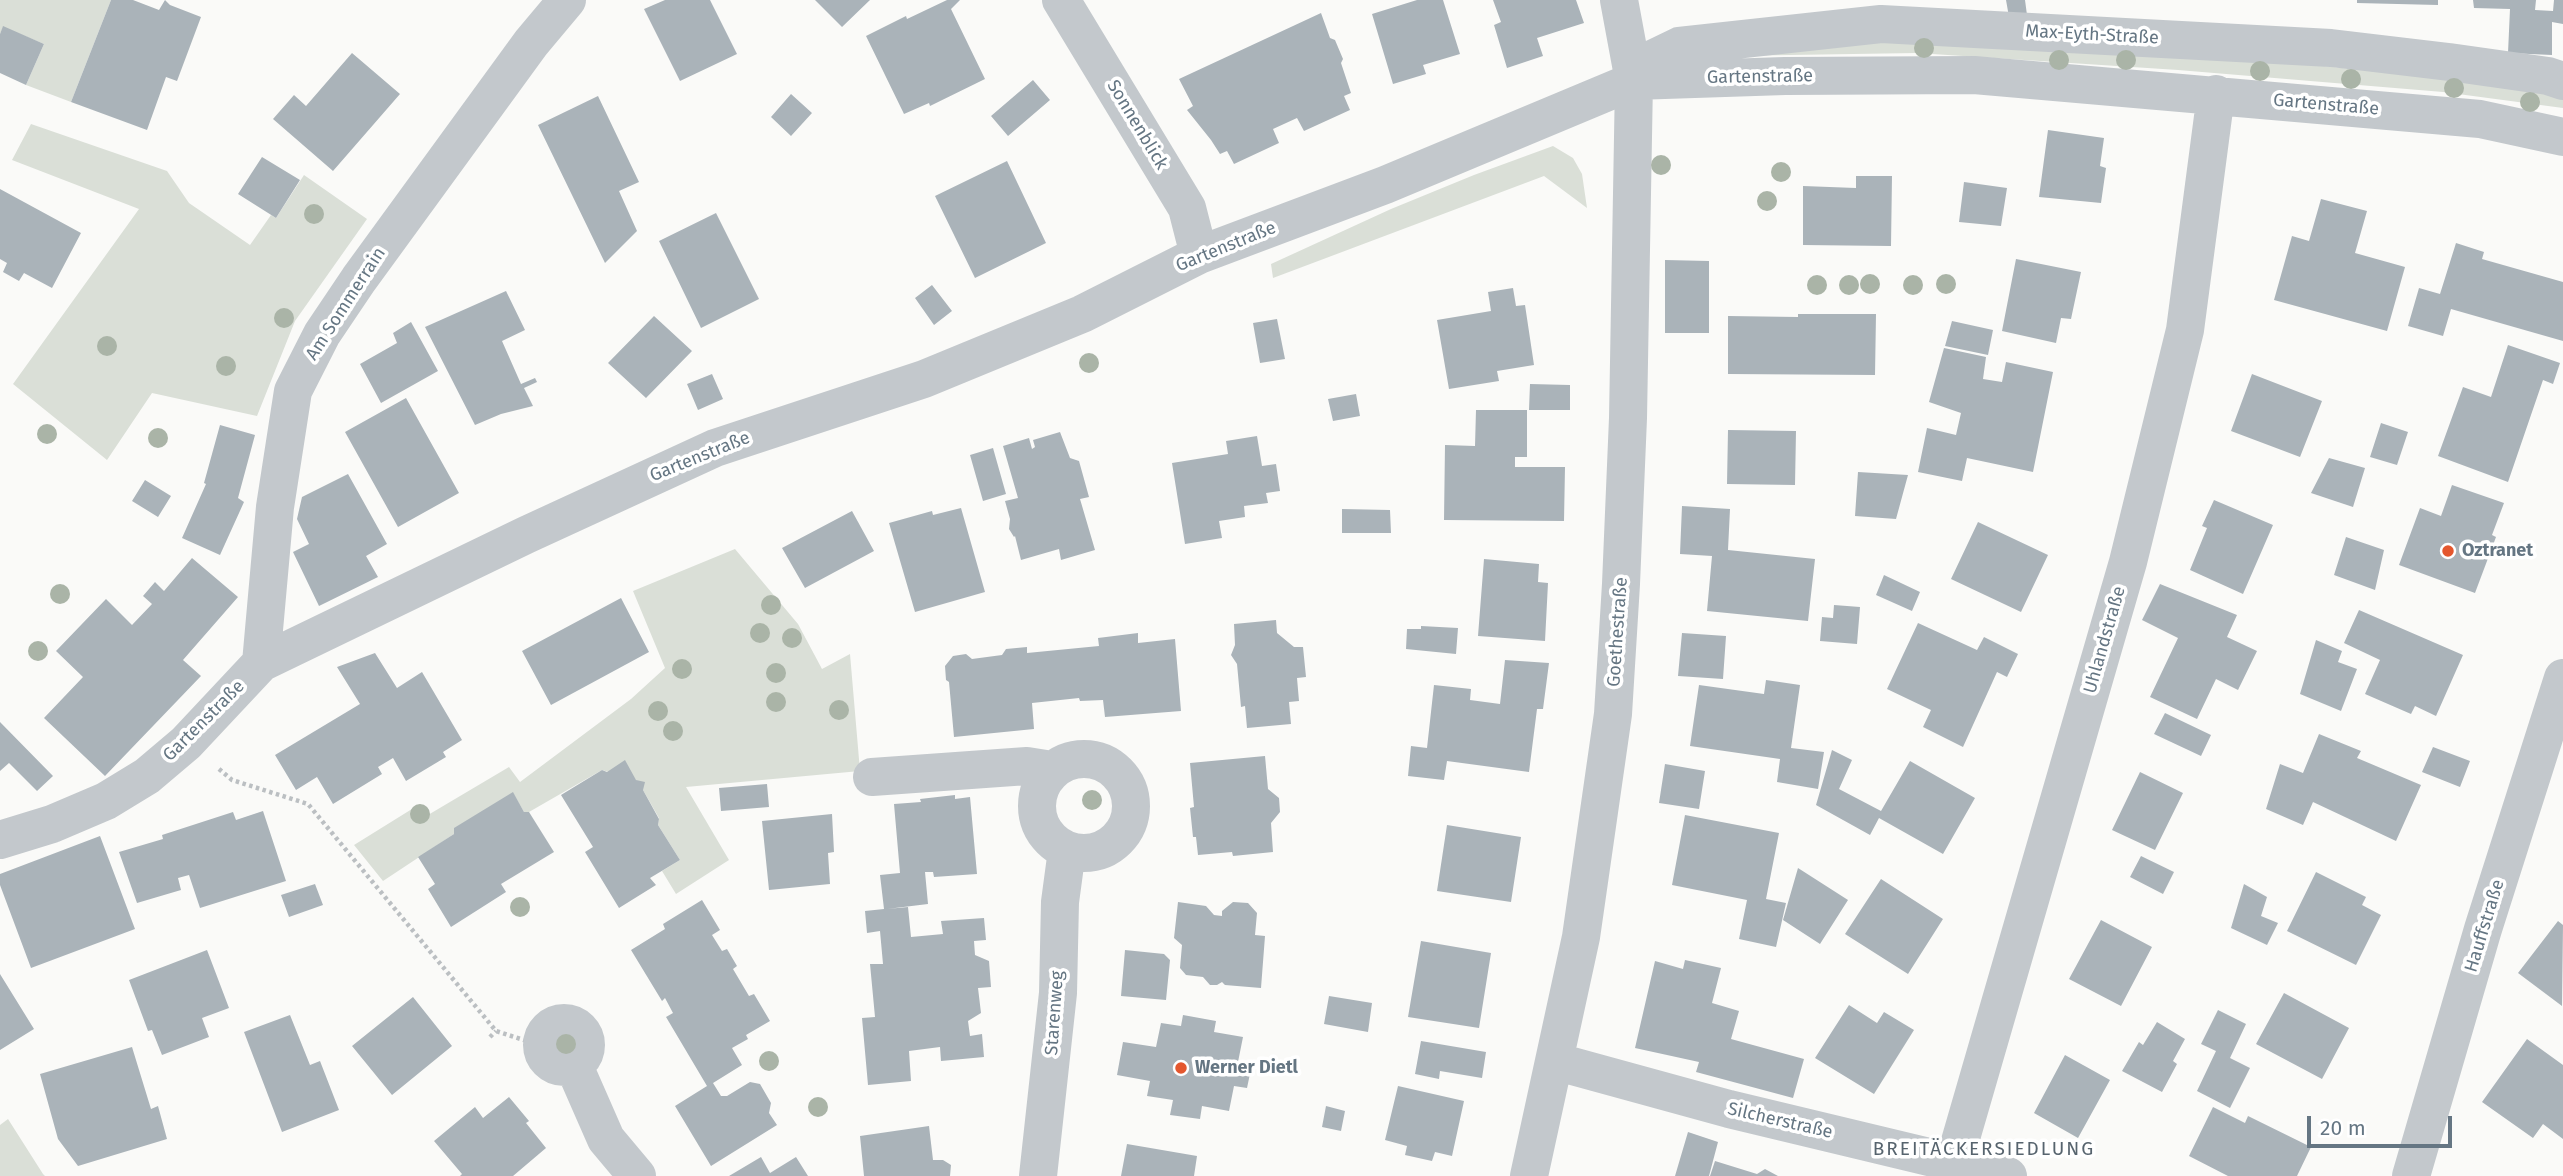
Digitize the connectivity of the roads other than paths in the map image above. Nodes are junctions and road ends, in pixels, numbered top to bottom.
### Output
1 (567, 0) edge
2 (1061, 0) edge
3 (1619, 0) edge
4 (2563, 80) edge
5 (1634, 81) junction
6 (2216, 94) junction
7 (2563, 137) edge
8 (1199, 256) junction
9 (261, 663) junction
10 (2563, 678) edge
11 (1052, 770) junction
12 (872, 777) dead end
13 (0, 840) edge
14 (1067, 850) junction
15 (541, 1046) road end
16 (1554, 1061) junction
17 (1952, 1169) edge
18 (637, 1176) edge
19 (1038, 1176) edge
20 (1529, 1176) edge
21 (2008, 1176) edge
22 (2411, 1176) edge

1 - 9 street, Am Sommerrain
2 - 8 street, Sonnenblick
3 - 5 street, Goethestraße
4 - 5 street, Max-Eyth-Straße
5 - 6 street, Gartenstraße
5 - 8 street, Gartenstraße
5 - 16 street, Goethestraße
6 - 7 street, Gartenstraße
6 - 17 street, Uhlandstraße
8 - 9 street, Gartenstraße
9 - 13 street, Gartenstraße
10 - 22 street, Hauffstraße
11 - 12 street
11 - 14 street
11 - 14 street
14 - 19 street, Starenweg
15 - 18 street
16 - 17 street, Silcherstraße
16 - 20 street, Goethestraße
17 - 21 street, Silcherstraße

